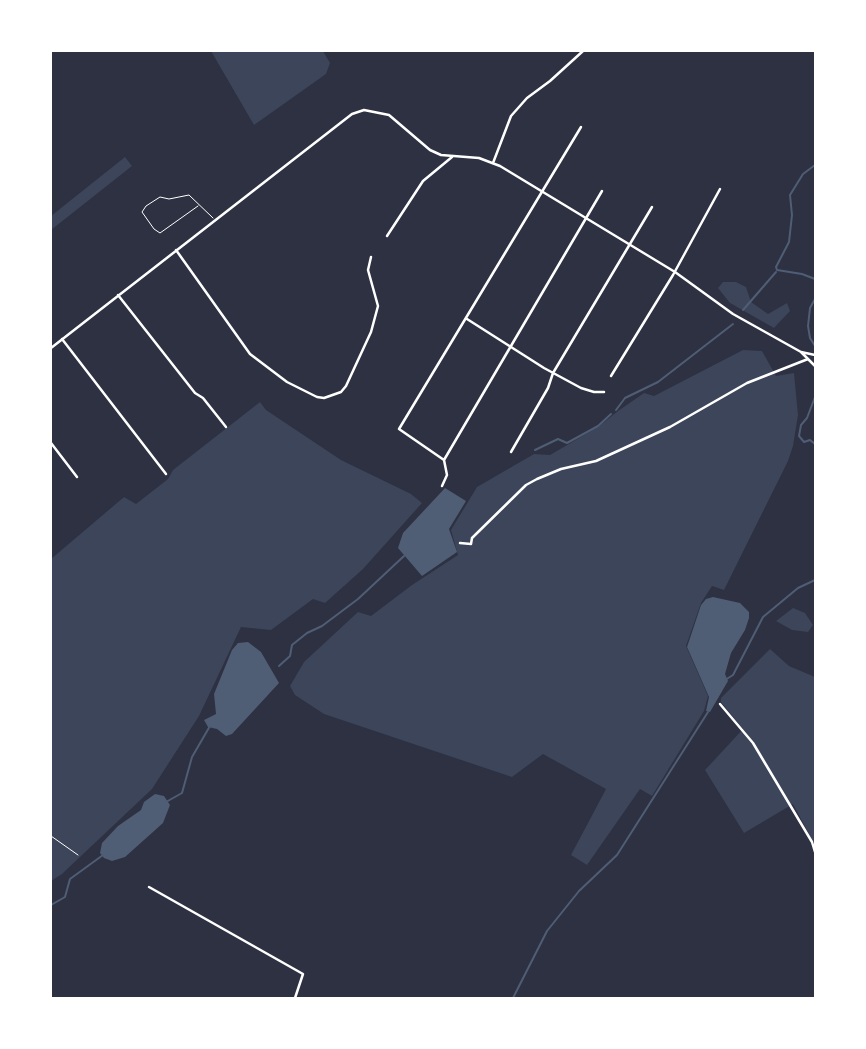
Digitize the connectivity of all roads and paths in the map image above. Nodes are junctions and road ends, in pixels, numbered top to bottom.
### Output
1 (583, 51) edge
2 (581, 127) dead end
3 (452, 157) junction
4 (493, 163) junction
5 (720, 189) dead end
6 (602, 191) dead end
7 (542, 192) junction
8 (198, 206) junction
9 (652, 207) dead end
10 (587, 218) junction
11 (215, 219) junction
12 (387, 236) dead end
13 (631, 245) junction
14 (176, 250) junction
15 (371, 257) dead end
16 (675, 272) junction
17 (118, 295) junction
18 (467, 319) junction
19 (62, 339) junction
20 (510, 345) junction
21 (51, 348) edge
22 (801, 352) junction
23 (815, 356) edge
24 (808, 359) junction
25 (815, 366) edge
26 (554, 373) junction
27 (611, 376) dead end
28 (604, 392) dead end
29 (226, 427) dead end
30 (51, 443) edge
31 (511, 452) dead end
32 (444, 460) junction
33 (166, 474) dead end
34 (77, 477) dead end
35 (442, 486) dead end
36 (460, 543) dead end
37 (720, 704) dead end
38 (51, 836) edge
39 (815, 852) edge
40 (78, 855) dead end
41 (149, 887) dead end
42 (295, 998) edge

1 - 4 street
2 - 7 street
3 - 4 street
3 - 11 street
3 - 12 street
4 - 7 street
5 - 16 street
6 - 10 street
7 - 10 street
7 - 18 street
8 - 8 lane
8 - 11 lane
9 - 13 street
10 - 13 street
10 - 20 street
11 - 14 street
13 - 16 street
13 - 26 street
14 - 15 street
14 - 17 street
16 - 22 street
16 - 27 street
17 - 19 street
17 - 29 street
18 - 20 street
18 - 32 street
19 - 21 street
19 - 33 street
20 - 26 street
20 - 32 street
22 - 23 street
22 - 24 street
23 - 25 street
24 - 25 street
24 - 36 street
26 - 28 street
26 - 31 street
30 - 34 street
32 - 35 street
37 - 39 street
38 - 40 lane
41 - 42 street

